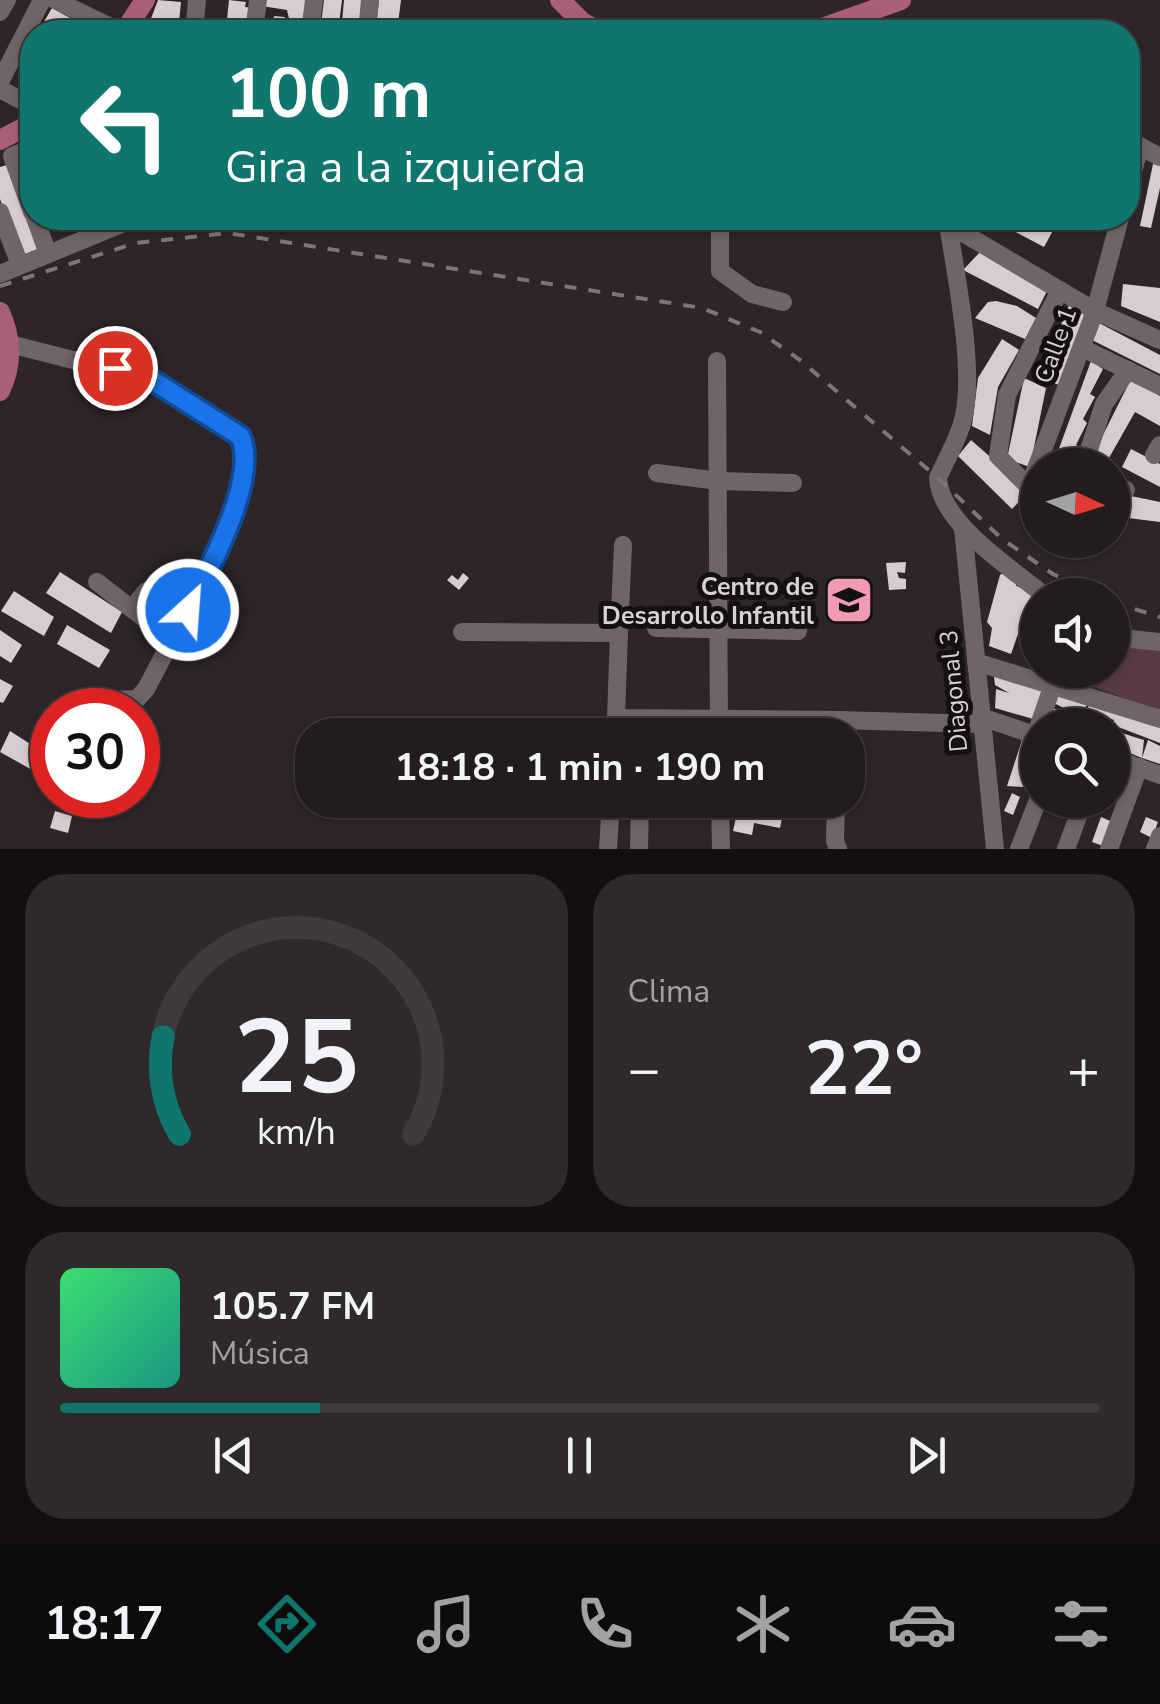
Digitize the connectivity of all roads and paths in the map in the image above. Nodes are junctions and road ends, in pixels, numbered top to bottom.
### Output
1 (7, 0) edge
2 (55, 0) edge
3 (560, 0) edge
4 (901, 0) edge
5 (0, 12) edge
6 (98, 20) edge
7 (580, 20) edge
8 (848, 20) edge
9 (20, 45) edge
10 (0, 85) edge
11 (6, 148) edge
12 (20, 182) edge
13 (0, 212) edge
14 (39, 230) edge
15 (91, 230) edge
16 (107, 230) edge
17 (720, 230) edge
18 (948, 230) edge
19 (962, 230) edge
20 (1117, 230) edge
21 (93, 236) junction
22 (48, 254) junction
23 (20, 266) junction
24 (0, 274) edge
25 (1060, 290) junction
26 (783, 302) dead end
27 (1095, 311) junction
28 (0, 312) edge
29 (1160, 340) edge
30 (10, 344) junction
31 (1082, 348) junction
32 (717, 361) dead end
33 (1128, 370) junction
34 (1160, 386) edge
35 (0, 391) edge
36 (1090, 448) edge
37 (658, 473) dead end
38 (718, 481) junction
39 (793, 483) dead end
40 (963, 528) junction
41 (623, 545) dead end
42 (204, 578) junction
43 (1023, 578) edge
44 (97, 582) dead end
45 (132, 609) junction
46 (656, 628) dead end
47 (719, 630) junction
48 (798, 631) dead end
49 (462, 632) dead end
50 (619, 633) junction
51 (1130, 639) edge
52 (172, 640) junction
53 (1160, 642) edge
54 (976, 662) junction
55 (1020, 671) edge
56 (144, 688) edge
57 (1081, 688) edge
58 (615, 718) edge
59 (719, 718) edge
60 (1160, 719) edge
61 (981, 720) junction
62 (865, 726) edge
63 (1020, 728) edge
64 (1130, 764) edge
65 (1139, 767) junction
66 (1160, 774) edge
67 (610, 818) edge
68 (640, 818) edge
69 (720, 818) edge
70 (836, 818) edge
71 (1031, 818) edge
72 (1077, 818) edge
73 (1160, 836) edge
74 (608, 849) edge
75 (639, 849) edge
76 (720, 849) edge
77 (838, 849) edge
78 (995, 849) edge
79 (1019, 849) edge
80 (1066, 849) edge
81 (1109, 849) edge
82 (1155, 849) edge

1 - 5 street
2 - 6 street
3 - 7 main road
4 - 8 main road
9 - 10 street
11 - 12 street
13 - 23 street
14 - 22 street
15 - 21 street
16 - 21 street
17 - 26 street
18 - 40 street
19 - 25 street
20 - 27 street, Calle 1
21 - 22 street
22 - 23 street
23 - 24 street
25 - 27 street
25 - 31 street, Calle 1
27 - 29 street
27 - 31 street, Calle 1
28 - 30 main road
30 - 35 main road
30 - 42 street
31 - 33 street
32 - 38 street
33 - 34 street
33 - 36 street
37 - 38 street
38 - 39 street
38 - 47 street
40 - 43 street
40 - 54 street, Diagonal 3
41 - 50 street
42 - 45 street
42 - 52 street
44 - 45 street
45 - 52 street
46 - 47 street
47 - 48 street
47 - 59 street
49 - 50 street
50 - 58 street
51 - 53 street
52 - 56 street
54 - 55 street
54 - 61 street, Diagonal 3
57 - 60 street
61 - 62 street
61 - 63 street
61 - 78 street, Diagonal 3
64 - 65 street
65 - 66 street
65 - 81 street
67 - 74 street
68 - 75 street
69 - 76 street
70 - 77 street
71 - 79 street
72 - 80 street
73 - 82 street

